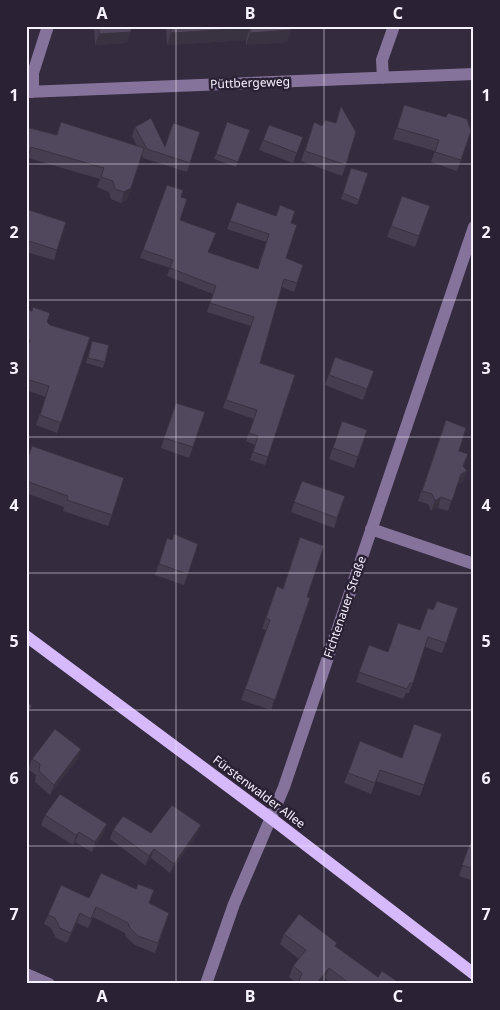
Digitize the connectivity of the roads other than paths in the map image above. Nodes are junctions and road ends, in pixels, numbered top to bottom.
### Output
1 (48, 26) edge
2 (394, 26) edge
3 (474, 74) edge
4 (383, 78) junction
5 (30, 92) edge
6 (474, 227) edge
7 (371, 529) junction
8 (474, 564) edge
9 (26, 636) edge
10 (272, 818) junction
11 (26, 974) edge
12 (474, 974) edge
13 (49, 984) edge
14 (206, 984) edge

1 - 5 street
2 - 4 street
3 - 4 street, Püttbergeweg
4 - 5 street, Püttbergeweg
6 - 7 street, Fichtenauer Straße
7 - 8 street
7 - 10 street, Fichtenauer Straße
9 - 10 main road, Fürstenwalder Allee
10 - 12 main road, Fürstenwalder Allee
10 - 14 street, Fichtenauer Straße
11 - 13 street

